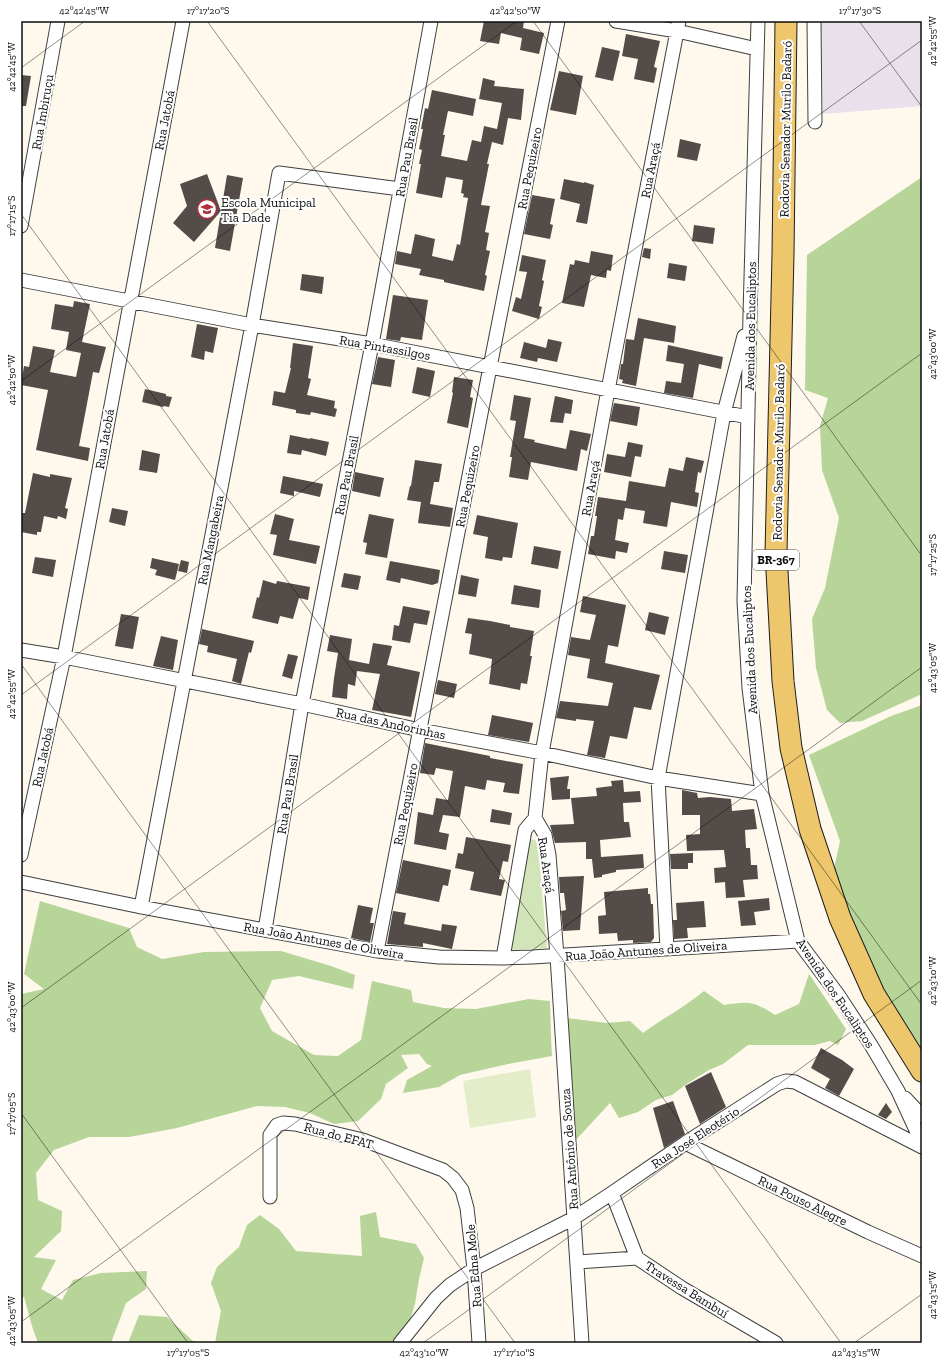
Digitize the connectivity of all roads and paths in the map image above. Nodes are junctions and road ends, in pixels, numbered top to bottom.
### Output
1 (58, 21) edge
2 (182, 21) edge
3 (431, 21) edge
4 (558, 21) edge
5 (616, 21) edge
6 (758, 21) edge
7 (786, 21) edge
8 (814, 21) edge
9 (678, 26) edge
10 (757, 49) junction
11 (815, 122) dead end
12 (400, 189) junction
13 (21, 226) edge
14 (21, 280) edge
15 (131, 300) junction
16 (750, 315) junction
17 (252, 325) junction
18 (372, 344) junction
19 (490, 367) junction
20 (608, 390) junction
21 (724, 413) junction
22 (748, 417) junction
23 (21, 650) edge
24 (64, 657) junction
25 (183, 680) junction
26 (302, 704) junction
27 (420, 730) junction
28 (542, 753) junction
29 (658, 778) junction
30 (762, 794) junction
31 (535, 818) junction
32 (21, 855) edge
33 (21, 882) edge
34 (141, 907) junction
35 (265, 930) junction
36 (798, 941) junction
37 (667, 949) junction
38 (377, 951) junction
39 (557, 956) junction
40 (503, 958) junction
41 (922, 1071) edge
42 (898, 1091) junction
43 (922, 1116) edge
44 (684, 1142) junction
45 (922, 1142) edge
46 (922, 1147) edge
47 (462, 1190) joint
48 (612, 1193) junction
49 (270, 1197) dead end
50 (574, 1218) junction
51 (922, 1256) edge
52 (637, 1258) junction
53 (576, 1262) junction
54 (474, 1269) junction
55 (400, 1343) edge
56 (479, 1343) edge
57 (582, 1343) edge
58 (776, 1343) edge

1 - 13 street, Rua Imbiruçu
2 - 15 street, Rua Jatobá
3 - 12 street, Rua Pau Brasil
4 - 19 street, Rua Pequizeiro
5 - 9 street
6 - 10 street, Avenida dos Eucaliptos
7 - 41 main road, Rodovia Senador Murilo Badaró / BR-367
8 - 11 street
9 - 10 street
9 - 20 street, Rua Araçá
10 - 16 street, Avenida dos Eucaliptos
12 - 17 street, Rua Mangabeira
12 - 18 street, Rua Pau Brasil
14 - 15 street, Rua Pintassilgos
15 - 17 street, Rua Pintassilgos
15 - 24 street, Rua Jatobá
16 - 21 street
16 - 22 street, Avenida dos Eucaliptos
17 - 18 street, Rua Pintassilgos
17 - 25 street, Rua Mangabeira
18 - 19 street, Rua Pintassilgos
18 - 26 street, Rua Pau Brasil
19 - 20 street, Rua Pintassilgos
19 - 27 street, Rua Pequizeiro
20 - 21 street, Rua Pintassilgos
20 - 28 street, Rua Araçá
21 - 22 street, Rua Pintassilgos
21 - 29 street
22 - 30 street, Avenida dos Eucaliptos
23 - 24 street, Rua das Andorinhas
24 - 25 street, Rua das Andorinhas
24 - 32 street, Rua Jatobá
25 - 26 street, Rua das Andorinhas
25 - 34 street, Rua Mangabeira
26 - 27 street, Rua das Andorinhas
26 - 35 street, Rua Pau Brasil
27 - 28 street, Rua das Andorinhas
27 - 38 street, Rua Pequizeiro
28 - 29 street, Rua das Andorinhas
28 - 31 street, Rua Araçá
29 - 30 street, Rua das Andorinhas
29 - 37 street
30 - 36 street, Avenida dos Eucaliptos
31 - 39 street, Rua Araçá
31 - 40 street
33 - 34 street, Rua João Antunes de Oliveira
34 - 35 street, Rua João Antunes de Oliveira
35 - 38 street, Rua João Antunes de Oliveira
36 - 37 street, Rua João Antunes de Oliveira
36 - 42 street, Avenida dos Eucaliptos
37 - 39 street, Rua João Antunes de Oliveira
38 - 40 street, Rua João Antunes de Oliveira
39 - 40 street, Rua João Antunes de Oliveira
39 - 50 street, Rua Antônio de Souza
42 - 43 street
42 - 45 street, Avenida dos Eucaliptos
44 - 46 street, Rua José Eleotério
44 - 48 street, Rua José Eleotério
44 - 51 street, Rua Pouso Alegre
47 - 49 street, Rua do EFAT
47 - 54 street, Rua Edna Mole
48 - 50 street, Rua José Eleotério
48 - 52 street, Travessa Bambuí
50 - 53 street, Rua Antônio de Souza
50 - 54 street, Rua José Eleotério
52 - 53 street
52 - 58 street, Travessa Bambuí
53 - 57 street, Rua Antônio de Souza
54 - 55 street, Rua José Eleotério
54 - 56 street, Rua Edna Mole

